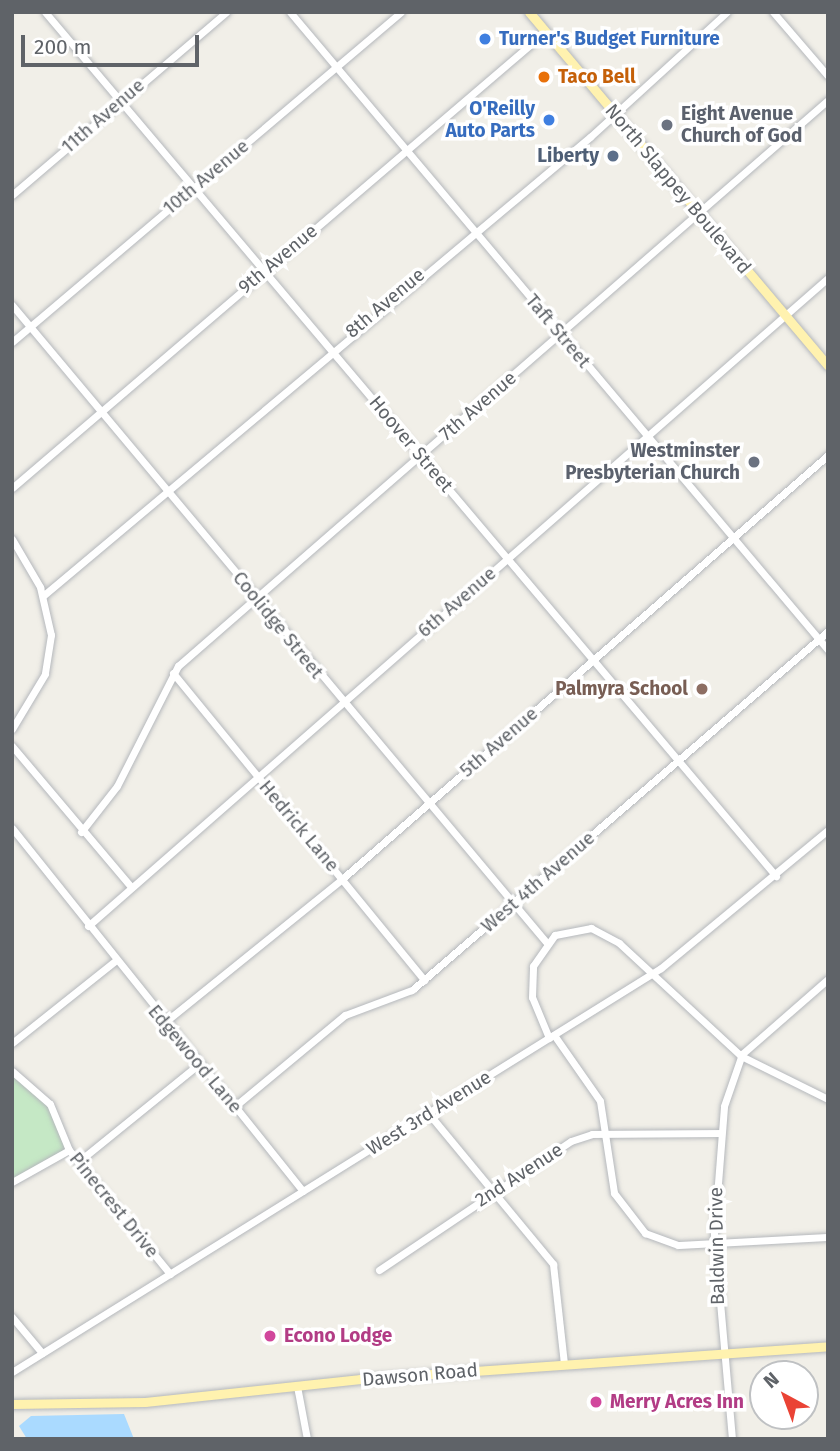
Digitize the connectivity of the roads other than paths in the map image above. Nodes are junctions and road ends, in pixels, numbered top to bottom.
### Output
1 (46, 12) edge
2 (226, 12) edge
3 (290, 12) edge
4 (401, 12) edge
5 (528, 12) edge
6 (727, 12) edge
7 (773, 12) edge
8 (545, 32) junction
9 (335, 67) junction
10 (828, 76) edge
11 (122, 99) junction
12 (828, 100) edge
13 (612, 112) junction
14 (406, 151) junction
15 (194, 186) junction
16 (12, 195) edge
17 (698, 213) junction
18 (473, 230) junction
19 (265, 270) junction
20 (828, 278) edge
21 (12, 305) edge
22 (785, 316) junction
23 (30, 326) junction
24 (560, 334) junction
25 (12, 341) edge
26 (331, 349) junction
27 (828, 366) edge
28 (99, 409) junction
29 (647, 436) junction
30 (421, 455) junction
31 (828, 455) edge
32 (12, 488) edge
33 (166, 489) junction
34 (732, 538) junction
35 (12, 539) edge
36 (507, 558) junction
37 (44, 596) junction
38 (257, 597) junction
39 (828, 631) edge
40 (818, 640) junction
41 (828, 650) edge
42 (592, 660) junction
43 (173, 673) junction
44 (342, 704) junction
45 (12, 729) edge
46 (12, 746) edge
47 (679, 759) junction
48 (257, 775) junction
49 (430, 802) junction
50 (12, 828) edge
51 (828, 830) edge
52 (81, 832) junction
53 (776, 876) junction
54 (342, 878) junction
55 (131, 887) junction
56 (514, 903) junction
57 (88, 926) junction
58 (546, 942) junction
59 (115, 961) junction
60 (650, 974) junction
61 (828, 979) edge
62 (424, 980) junction
63 (165, 1022) junction
64 (552, 1036) junction
65 (12, 1043) edge
66 (741, 1056) junction
67 (199, 1064) junction
68 (12, 1071) edge
69 (828, 1099) edge
70 (234, 1107) junction
71 (429, 1114) junction
72 (720, 1133) junction
73 (607, 1134) junction
74 (69, 1150) junction
75 (78, 1162) junction
76 (12, 1182) edge
77 (494, 1189) junction
78 (303, 1191) junction
79 (828, 1237) edge
80 (715, 1244) junction
81 (379, 1270) dead end
82 (170, 1274) junction
83 (12, 1317) edge
84 (828, 1346) edge
85 (42, 1353) junction
86 (720, 1353) junction
87 (564, 1364) junction
88 (12, 1372) edge
89 (297, 1386) junction
90 (12, 1404) edge
91 (307, 1439) edge
92 (732, 1439) edge

1 - 11 street, Hoover Street
2 - 11 street, 11th Avenue
3 - 9 street, Taft Street
4 - 9 street, 10th Avenue
5 - 8 main road, North Slappey Boulevard
6 - 13 street, 8th Avenue
7 - 10 street
8 - 13 main road, North Slappey Boulevard
8 - 14 street, 9th Avenue
9 - 14 street, Taft Street
9 - 15 street, 10th Avenue
11 - 15 street, Hoover Street
11 - 16 street, 11th Avenue
12 - 17 street, 7th Avenue
13 - 17 main road, North Slappey Boulevard
13 - 18 street, 8th Avenue
14 - 18 street, Taft Street
14 - 19 street, 9th Avenue
15 - 19 street, Hoover Street
15 - 23 street, 10th Avenue
17 - 22 main road, North Slappey Boulevard
17 - 24 street, 7th Avenue
18 - 24 street, Taft Street
18 - 26 street, 8th Avenue
19 - 26 street, Hoover Street
19 - 28 street, 9th Avenue
20 - 22 street, 6th Avenue
21 - 23 street, Coolidge Street
22 - 27 main road, North Slappey Boulevard
22 - 29 street, 6th Avenue
23 - 25 street, 10th Avenue
23 - 28 street, Coolidge Street
24 - 29 street, Taft Street
24 - 30 street, 7th Avenue
26 - 30 street, Hoover Street
26 - 33 street, 8th Avenue
28 - 32 street, 9th Avenue
28 - 33 street, Coolidge Street
29 - 34 street, Taft Street
29 - 36 street, 6th Avenue
30 - 36 street, Hoover Street
30 - 38 street, 7th Avenue
31 - 34 street, 5th Avenue
33 - 37 street, 8th Avenue
33 - 38 street, Coolidge Street
34 - 40 street, Taft Street
34 - 42 street, 5th Avenue
35 - 37 street
36 - 42 street, Hoover Street
36 - 44 street, 6th Avenue
37 - 45 street
38 - 43 street, 7th Avenue
38 - 44 street, Coolidge Street
39 - 40 street, West 4th Avenue
40 - 41 street, Taft Street
40 - 47 street, West 4th Avenue
42 - 47 street, Hoover Street
42 - 49 street, 5th Avenue
43 - 48 street, Hedrick Lane
43 - 52 street, 7th Avenue
44 - 48 street, 6th Avenue
44 - 49 street, Coolidge Street
46 - 52 street
47 - 53 street, Hoover Street
47 - 56 street, West 4th Avenue
48 - 54 street, Hedrick Lane
48 - 55 street, 6th Avenue
49 - 54 street, 5th Avenue
49 - 56 street, Coolidge Street
50 - 57 street, Edgewood Lane
51 - 53 street, West 3rd Avenue
52 - 55 street
53 - 60 street, West 3rd Avenue
54 - 62 street, Hedrick Lane
54 - 63 street, 5th Avenue
55 - 57 street, 6th Avenue
56 - 58 street, Coolidge Street
56 - 62 street, West 4th Avenue
57 - 59 street, Edgewood Lane
58 - 60 street
58 - 64 street
59 - 63 street, Edgewood Lane
59 - 65 street
60 - 64 street, West 3rd Avenue
60 - 66 street
61 - 66 street
62 - 70 street, West 4th Avenue
63 - 67 street, Edgewood Lane
64 - 71 street, West 3rd Avenue
64 - 73 street
66 - 69 street
66 - 72 street, Baldwin Drive
67 - 70 street, Edgewood Lane
67 - 75 street
68 - 74 street, Pinecrest Drive
70 - 78 street, Edgewood Lane
71 - 77 street
71 - 78 street, West 3rd Avenue
72 - 73 street, 2nd Avenue
72 - 80 street, Baldwin Drive
73 - 77 street, 2nd Avenue
73 - 80 street
74 - 75 street, Pinecrest Drive
74 - 76 street
75 - 82 street, Pinecrest Drive
77 - 81 street, 2nd Avenue
77 - 87 street
78 - 82 street, West 3rd Avenue
79 - 80 street
80 - 86 street, Baldwin Drive
82 - 85 street, West 3rd Avenue
83 - 85 street
84 - 86 main road, Dawson Road
85 - 88 street, West 3rd Avenue
86 - 87 main road, Dawson Road
86 - 92 street, Baldwin Drive
87 - 89 main road, Dawson Road
89 - 90 main road, Dawson Road
89 - 91 street

